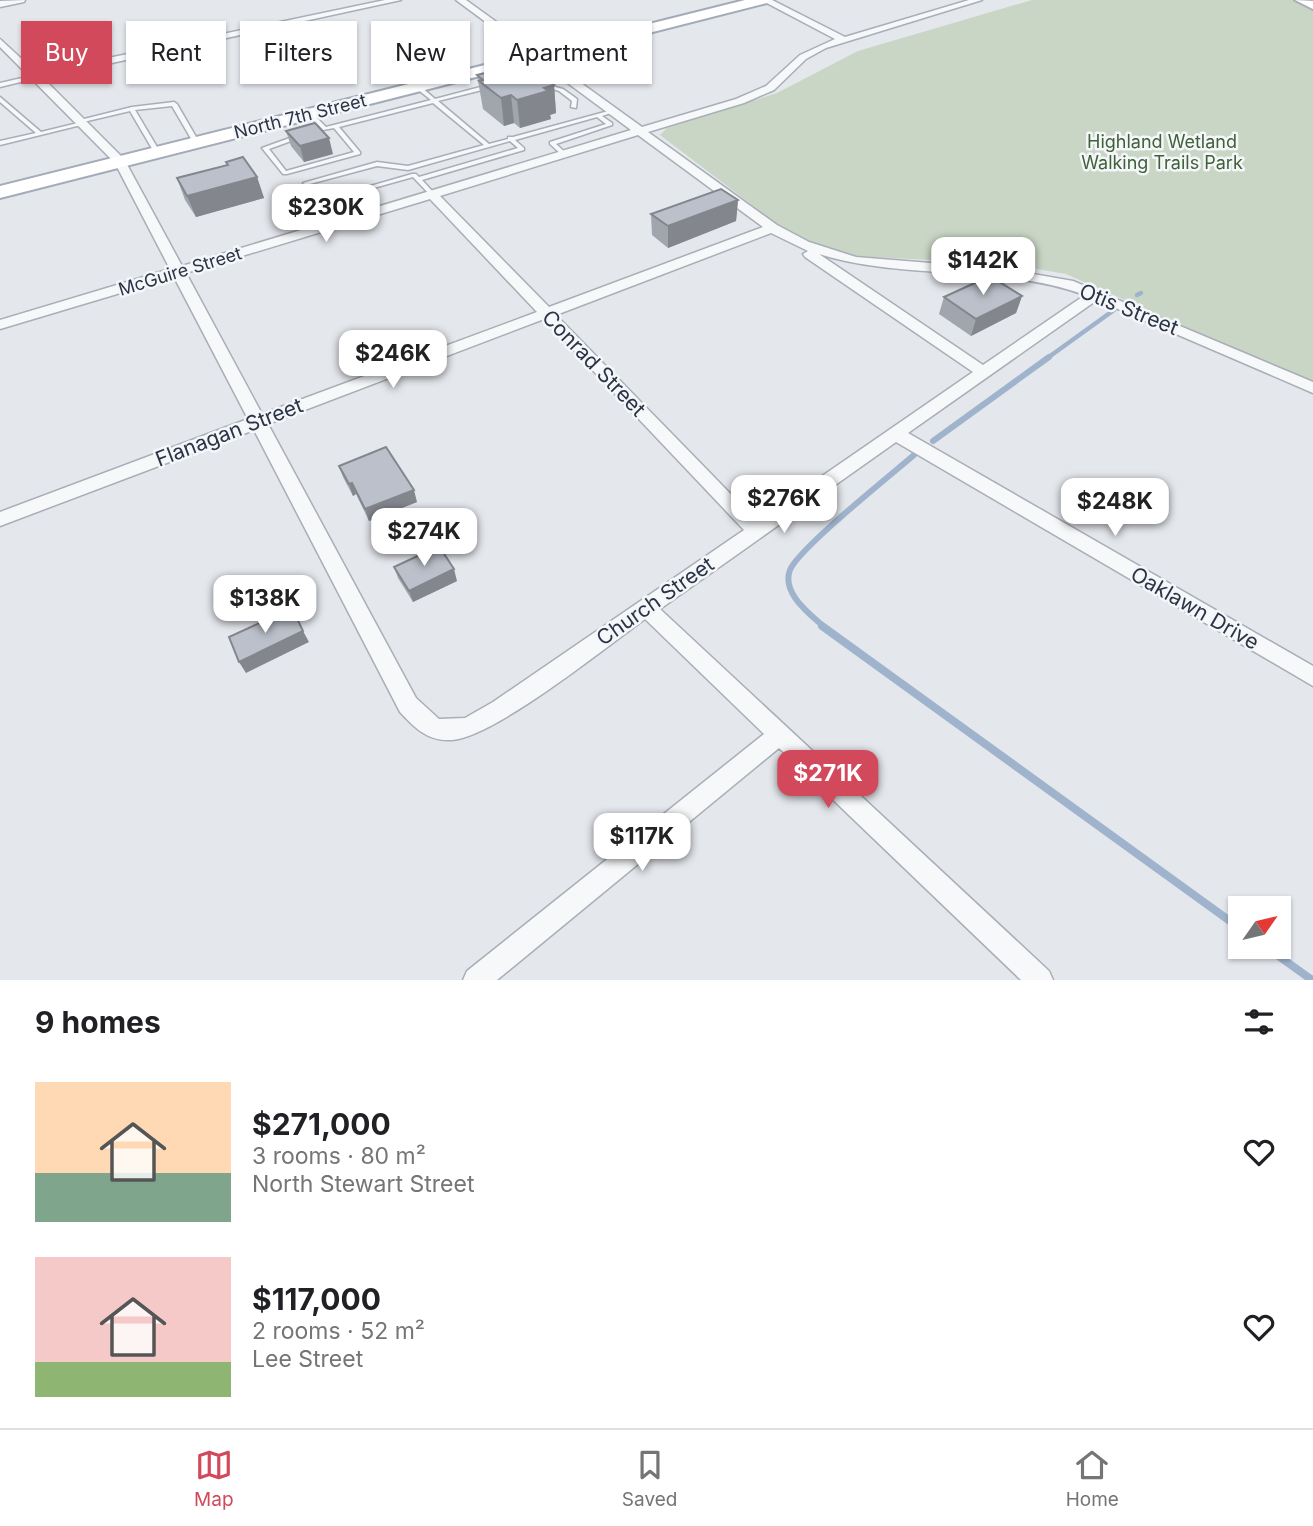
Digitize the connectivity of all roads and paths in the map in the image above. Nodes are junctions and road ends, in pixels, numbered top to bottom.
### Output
1 (21, 0) edge
2 (397, 0) edge
3 (460, 0) edge
4 (764, 0) edge
5 (978, 0) edge
6 (1301, 0) edge
7 (0, 4) edge
8 (1313, 5) edge
9 (490, 21) edge
10 (652, 28) edge
11 (842, 39) junction
12 (0, 42) edge
13 (112, 61) edge
14 (21, 63) edge
15 (484, 70) edge
16 (21, 80) edge
17 (42, 84) edge
18 (544, 84) edge
19 (546, 84) edge
20 (576, 84) edge
21 (0, 85) edge
22 (496, 85) edge
23 (418, 87) junction
24 (553, 91) dead end
25 (561, 97) dead end
26 (0, 99) edge
27 (435, 101) junction
28 (574, 107) junction
29 (132, 109) junction
30 (614, 111) junction
31 (310, 114) junction
32 (598, 116) junction
33 (588, 118) junction
34 (80, 122) junction
35 (336, 127) junction
36 (325, 130) junction
37 (642, 131) junction
38 (40, 134) junction
39 (510, 138) junction
40 (196, 142) junction
41 (0, 143) edge
42 (488, 145) junction
43 (157, 152) junction
44 (564, 154) junction
45 (120, 162) junction
46 (408, 168) junction
47 (416, 177) junction
48 (306, 183) dead end
49 (0, 192) edge
50 (432, 194) junction
51 (318, 202) dead end
52 (773, 228) junction
53 (178, 271) junction
54 (1096, 294) junction
55 (546, 313) junction
56 (0, 326) edge
57 (983, 372) junction
58 (1313, 388) edge
59 (258, 421) junction
60 (896, 434) junction
61 (0, 519) edge
62 (756, 531) junction
63 (646, 608) junction
64 (1313, 677) edge
65 (780, 734) junction
66 (476, 980) edge
67 (1040, 980) edge

1 - 7 street
2 - 13 street
3 - 9 street, Otis Street
4 - 10 main road, North 7th Street
4 - 11 street
5 - 11 street, McGuire Street
6 - 8 street
11 - 37 street, McGuire Street
12 - 14 street
15 - 23 main road, North 7th Street
16 - 21 lane
17 - 34 street
18 - 24 lane
19 - 28 lane
20 - 30 street, Otis Street
22 - 27 lane
23 - 27 lane
23 - 31 main road, North 7th Street
25 - 28 lane
26 - 38 lane
27 - 35 lane
27 - 42 lane
28 - 33 lane
29 - 34 lane
29 - 40 lane
29 - 43 lane
30 - 32 lane
30 - 37 street, Otis Street
31 - 36 lane
31 - 40 main road, North 7th Street
32 - 33 lane
32 - 44 lane
33 - 39 lane
34 - 38 lane
34 - 45 street
35 - 36 lane
35 - 36 lane
37 - 44 street, McGuire Street
37 - 52 street, Otis Street
38 - 41 lane
39 - 42 lane
39 - 47 lane
40 - 43 main road, North 7th Street
42 - 46 lane
43 - 45 main road, North 7th Street
44 - 50 street, McGuire Street
45 - 49 main road, North 7th Street
45 - 53 street
46 - 47 lane
46 - 48 lane
47 - 50 lane
47 - 51 lane
50 - 53 street, McGuire Street
50 - 55 street, Conrad Street
52 - 54 street, Otis Street
52 - 55 street, Flanagan Street
52 - 57 street, Otis Street
53 - 56 street, McGuire Street
53 - 59 street
54 - 57 street, Church Street
54 - 58 street, Otis Street
55 - 59 street, Flanagan Street
55 - 62 street, Conrad Street
57 - 60 street, Church Street
59 - 61 street, Flanagan Street
59 - 63 street, Church Street
60 - 62 street, Church Street
60 - 64 street, Oaklawn Drive
62 - 63 street, Church Street
63 - 65 street
65 - 66 street
65 - 67 street

